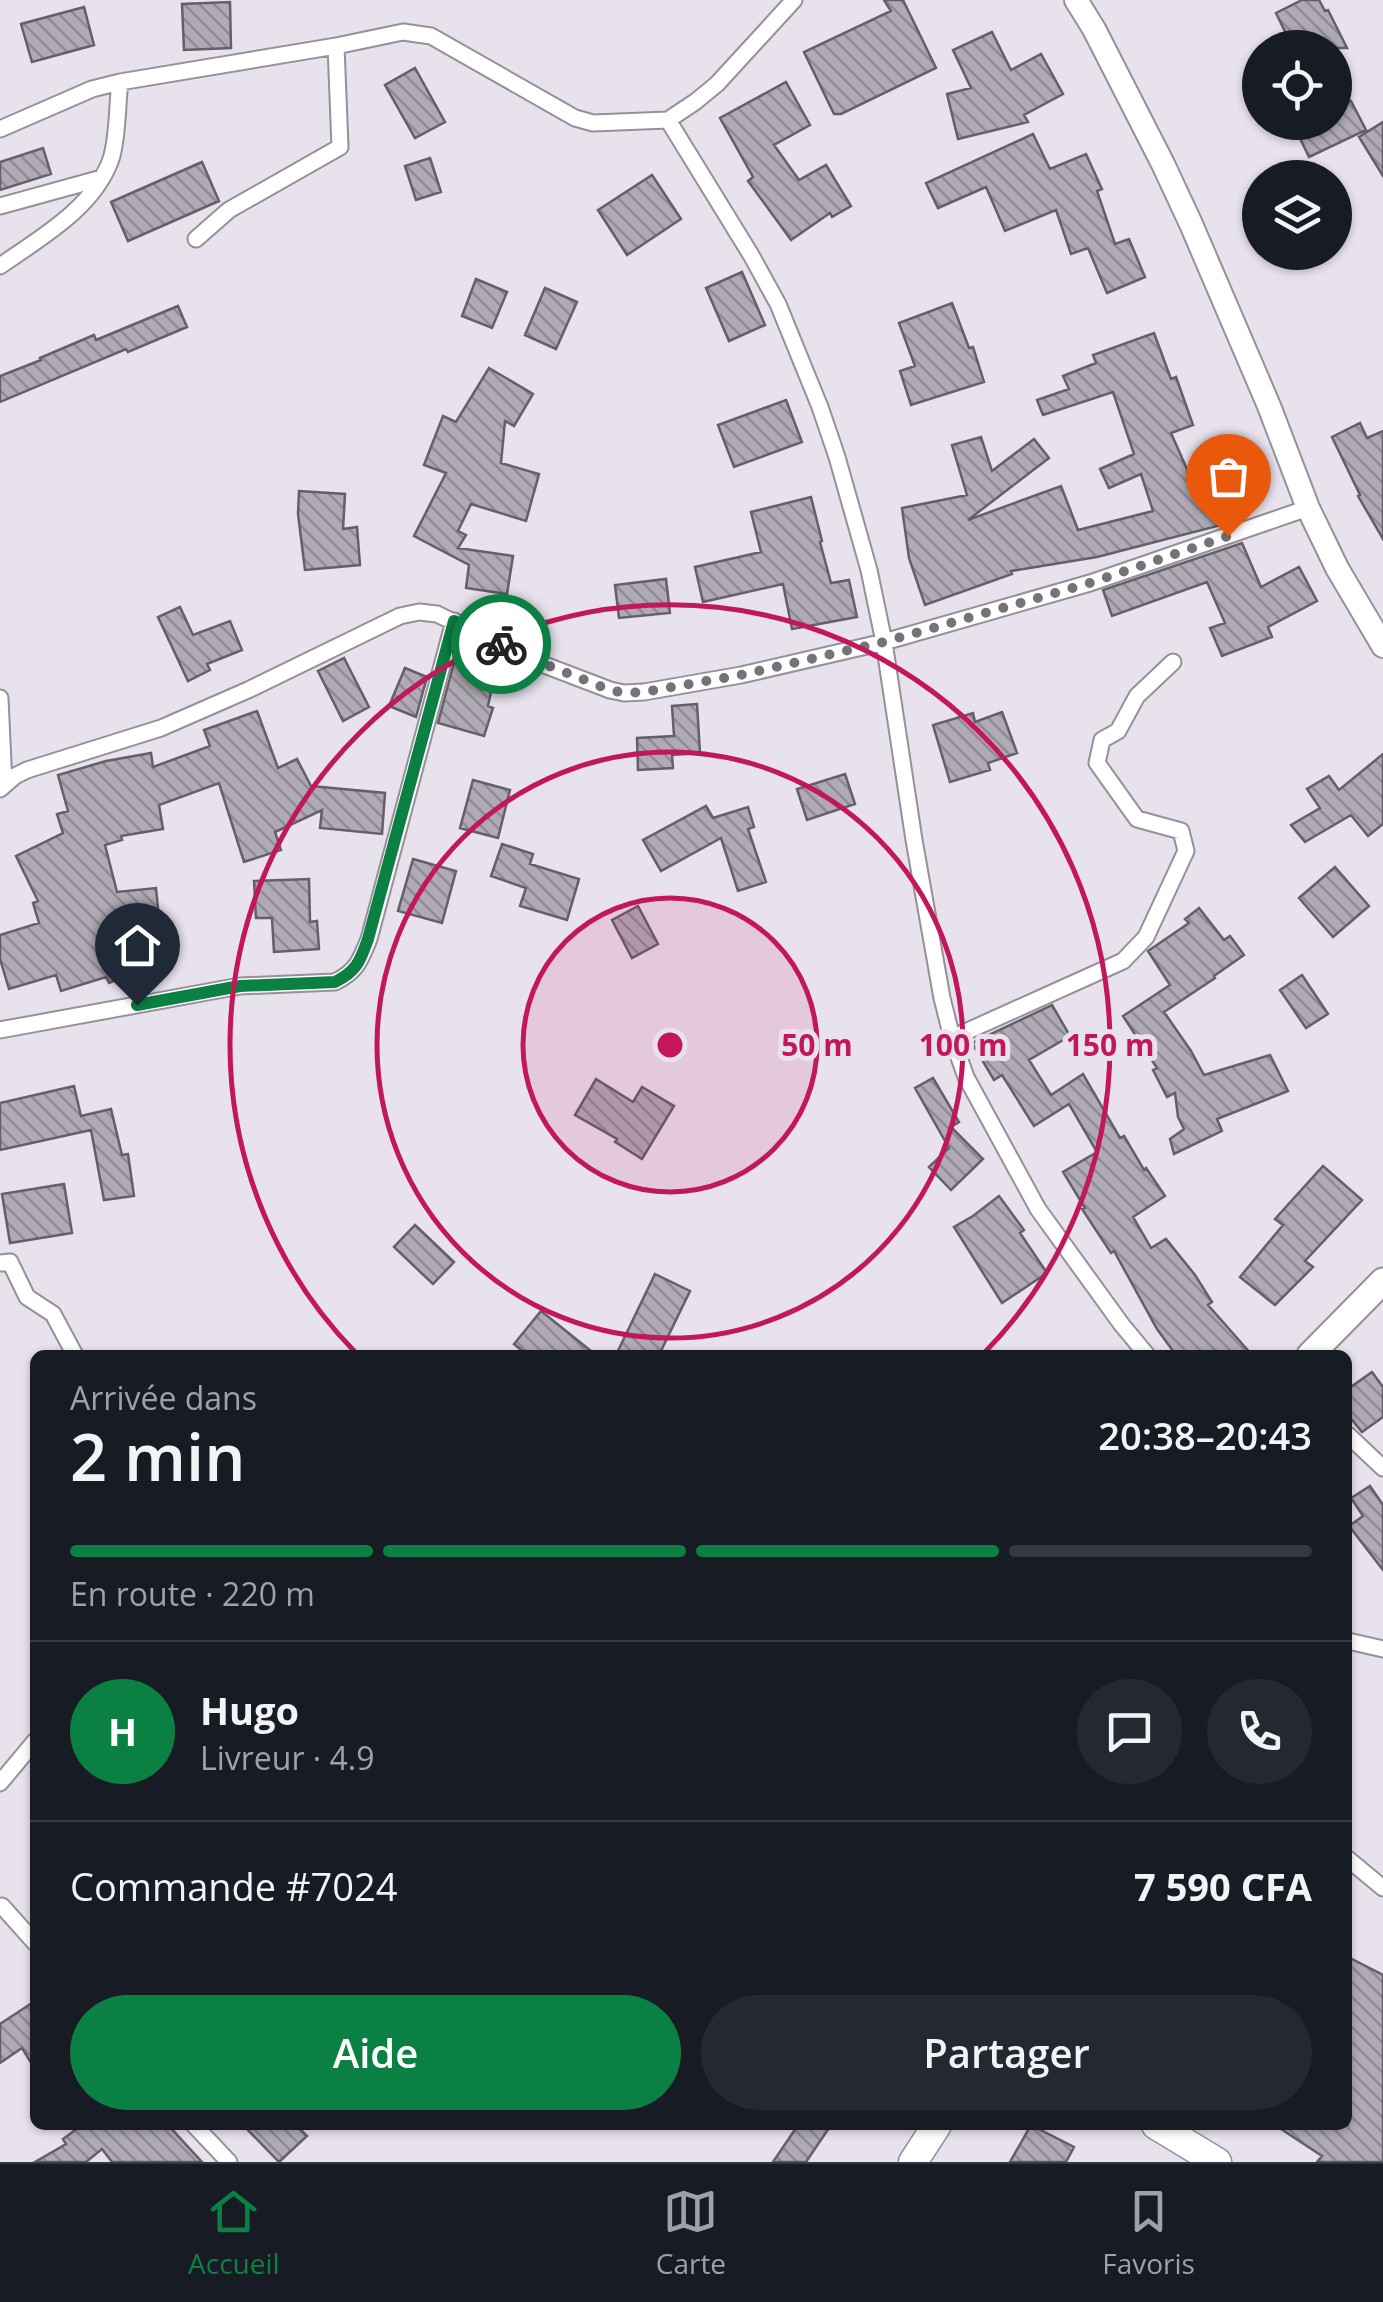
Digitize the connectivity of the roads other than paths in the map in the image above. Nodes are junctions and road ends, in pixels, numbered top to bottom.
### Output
1 (794, 0) edge
2 (1076, 0) edge
3 (336, 46) junction
4 (120, 82) junction
5 (668, 120) junction
6 (0, 129) edge
7 (102, 178) junction
8 (0, 206) edge
9 (196, 239) dead end
10 (0, 266) edge
11 (1308, 508) junction
12 (454, 621) junction
13 (884, 642) junction
14 (1383, 646) edge
15 (1173, 662) dead end
16 (0, 698) edge
17 (2, 787) edge
18 (0, 1030) edge
19 (952, 1038) junction
20 (0, 1262) edge
21 (1383, 1281) edge
22 (72, 1350) edge
23 (1143, 1350) edge
24 (1315, 1350) edge
25 (1352, 1440) edge
26 (1383, 1468) edge
27 (1352, 1642) edge
28 (1383, 1650) edge
29 (30, 1747) edge
30 (0, 1782) edge
31 (1352, 1862) edge
32 (1383, 1888) edge
33 (2, 1906) dead end
34 (30, 1937) edge
35 (199, 2130) edge
36 (934, 2130) edge
37 (1164, 2130) edge
38 (228, 2162) edge
39 (913, 2162) edge
40 (1217, 2162) edge

1 - 5 street
2 - 11 street
3 - 4 street
3 - 5 street
3 - 9 street
4 - 6 street
4 - 7 street
5 - 13 street
7 - 8 street
7 - 10 street
11 - 13 street
11 - 14 street
12 - 13 street
12 - 17 street
12 - 18 street
13 - 19 street
15 - 19 street
16 - 17 street
19 - 23 street
20 - 22 street
21 - 24 main road
25 - 26 street
27 - 28 street
29 - 30 street
31 - 32 street
33 - 34 street
35 - 38 street
36 - 39 highway
37 - 40 highway

